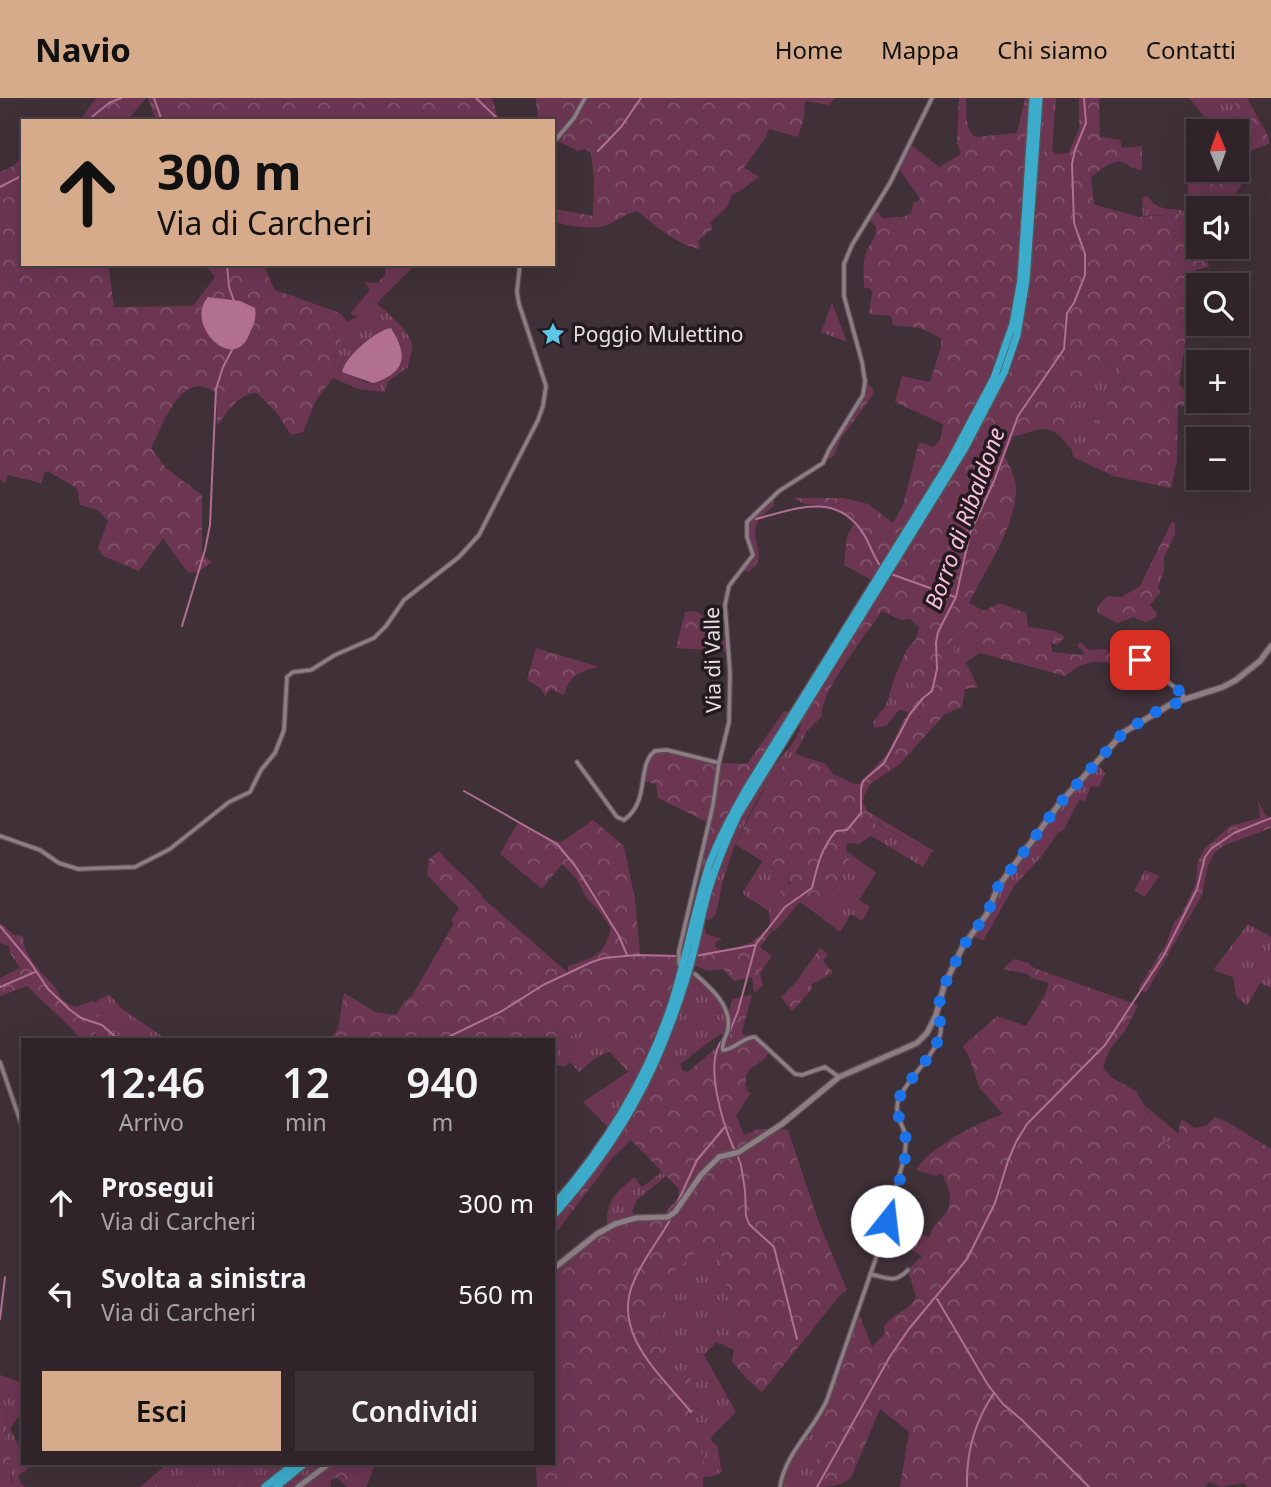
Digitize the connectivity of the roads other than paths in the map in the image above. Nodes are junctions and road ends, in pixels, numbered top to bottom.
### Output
1 (585, 98) edge
2 (932, 98) edge
3 (1033, 98) edge
4 (1039, 98) edge
5 (555, 141) edge
6 (520, 266) edge
7 (1271, 646) edge
8 (1140, 660) dead end
9 (1185, 700) junction
10 (577, 762) dead end
11 (719, 763) junction
12 (0, 835) edge
13 (678, 959) dead end
14 (695, 974) dead end
15 (936, 1014) junction
16 (0, 1062) edge
17 (839, 1077) junction
18 (21, 1123) edge
19 (555, 1204) edge
20 (555, 1214) edge
21 (555, 1267) edge
22 (908, 1270) dead end
23 (870, 1274) junction
24 (292, 1465) edge
25 (303, 1465) edge
26 (327, 1465) edge
27 (265, 1487) edge
28 (276, 1487) edge
29 (298, 1487) edge
30 (780, 1487) edge

1 - 5 street
2 - 11 street, Via di Valle
3 - 19 highway
4 - 20 highway
6 - 12 street
7 - 9 street
8 - 9 street
9 - 15 street
10 - 11 street
11 - 13 street, Via di Valle
14 - 17 street
15 - 17 street
15 - 23 street
16 - 18 street
17 - 21 street
22 - 23 street
23 - 30 street
24 - 27 highway
25 - 28 highway
26 - 29 street

